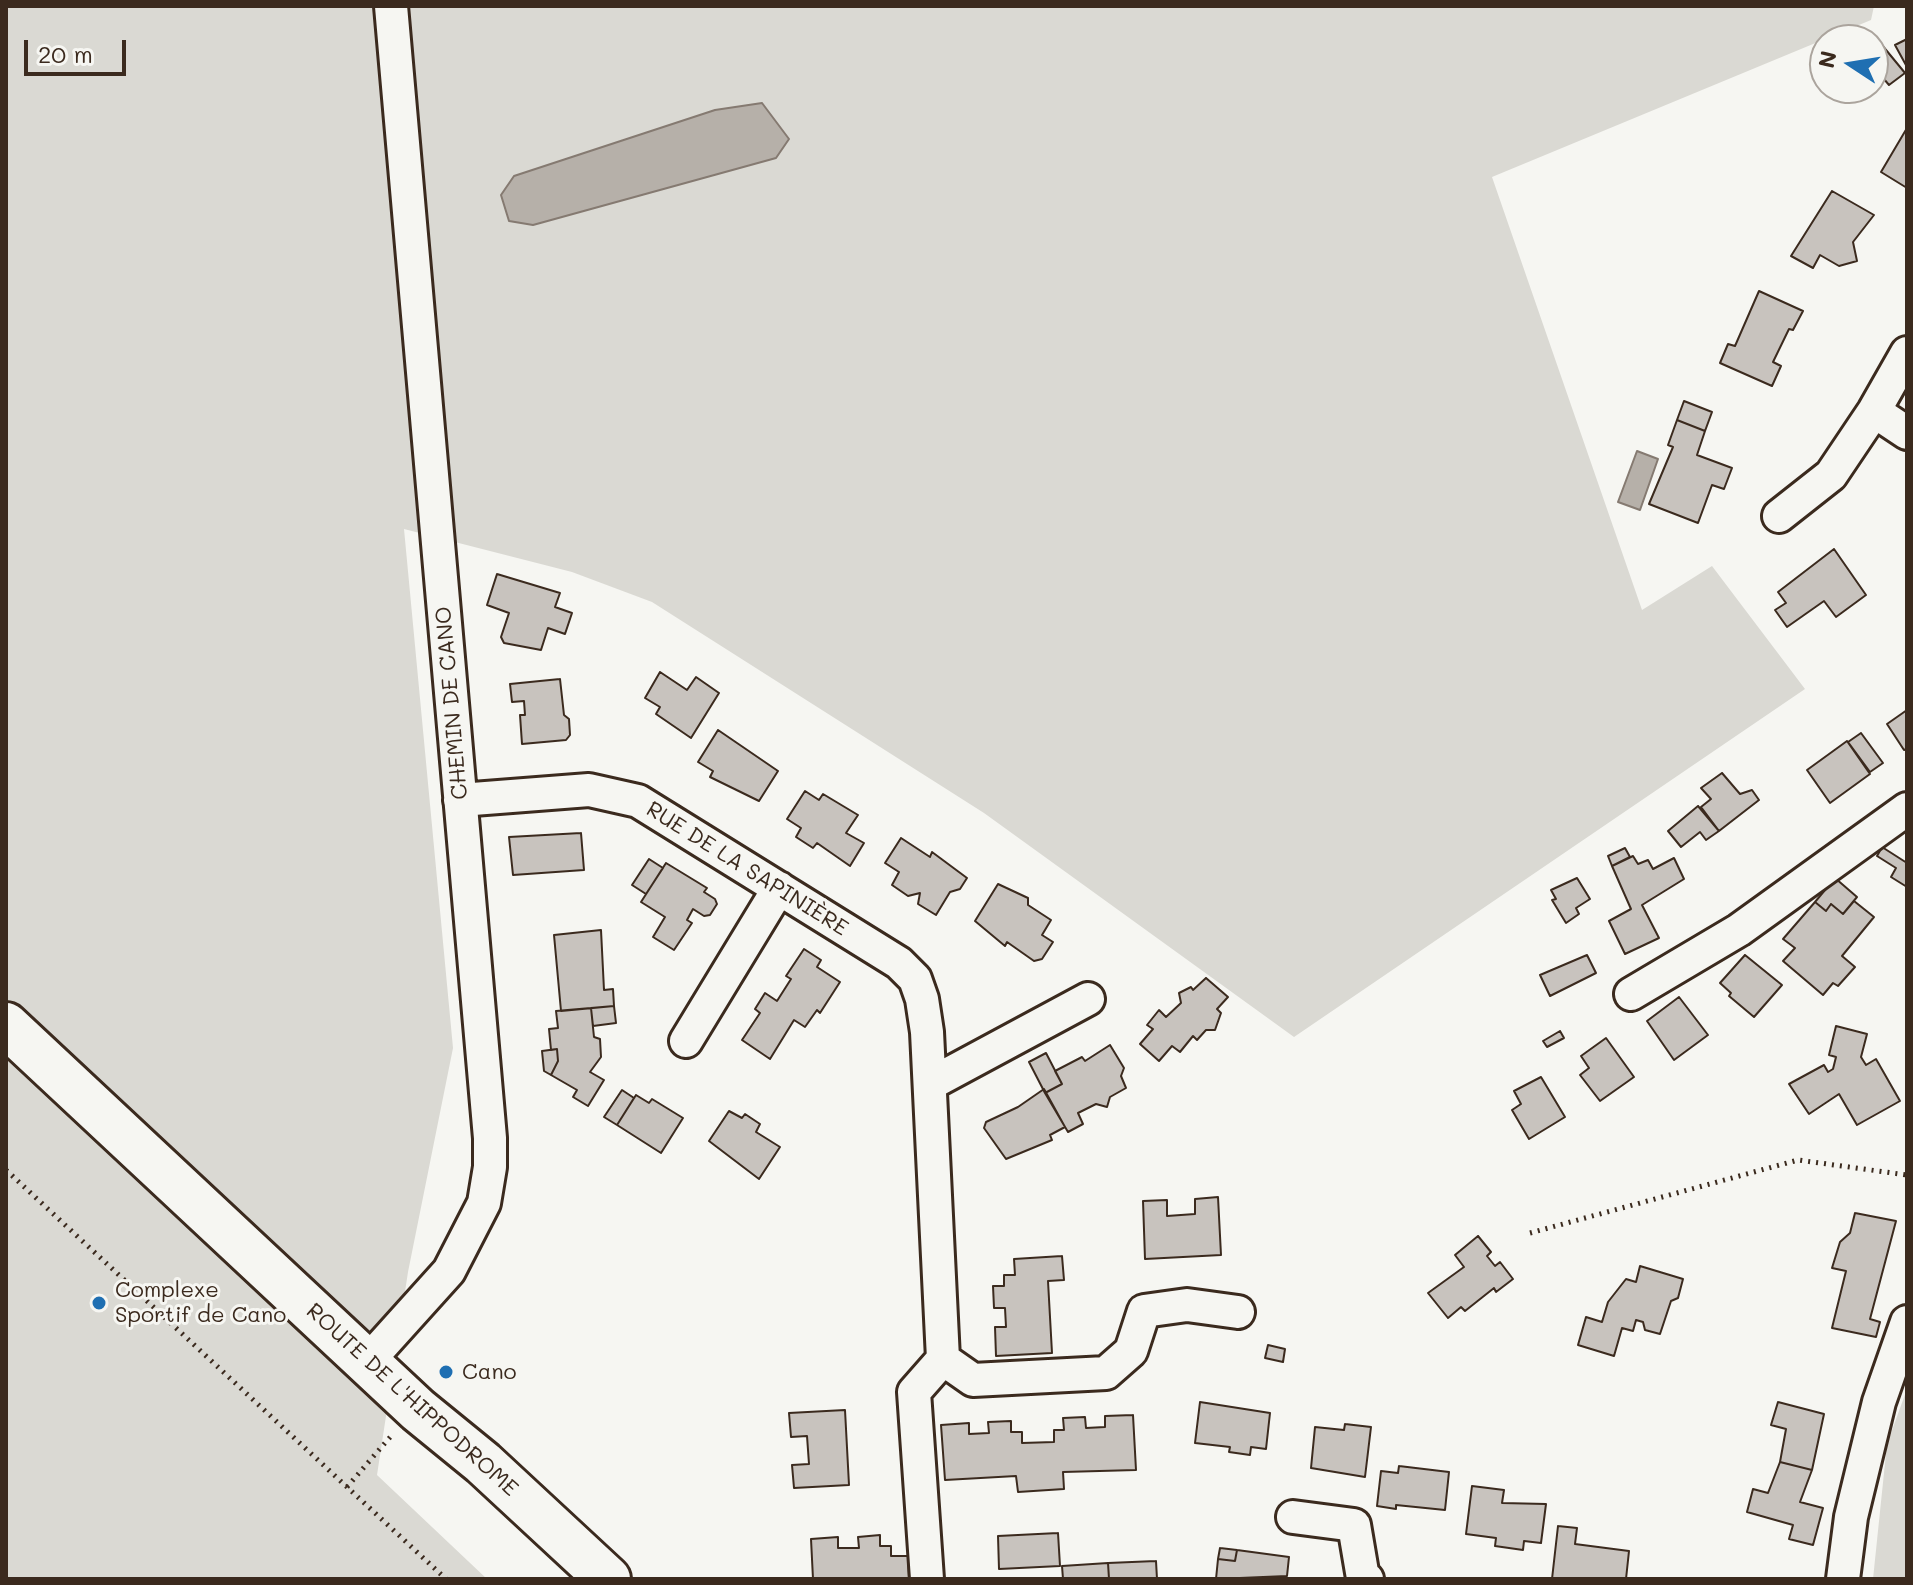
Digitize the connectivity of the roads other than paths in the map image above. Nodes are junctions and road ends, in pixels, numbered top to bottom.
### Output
1 (391, 6) edge
2 (1907, 353) edge
3 (1874, 411) junction
4 (1907, 433) edge
5 (1779, 516) dead end
6 (460, 800) junction
7 (1907, 809) edge
8 (779, 888) junction
9 (1631, 994) dead end
10 (1088, 999) dead end
11 (6, 1025) edge
12 (686, 1041) dead end
13 (930, 1084) junction
14 (1238, 1312) dead end
15 (1907, 1322) edge
16 (943, 1359) junction
17 (367, 1362) junction
18 (1293, 1517) dead end
19 (608, 1579) edge
20 (927, 1579) edge
21 (1364, 1579) edge
22 (1843, 1579) edge

1 - 6 street, CHEMIN DE CANO
2 - 3 street
3 - 4 street
3 - 5 street
6 - 8 street, RUE DE LA SAPINIÈRE
6 - 17 street, CHEMIN DE CANO
7 - 9 street
8 - 12 street
8 - 13 street, RUE DE LA SAPINIÈRE
10 - 13 street
11 - 17 main road, ROUTE DE L'HIPPODROME
13 - 16 street, RUE DE LA SAPINIÈRE
14 - 16 street
15 - 22 street
16 - 20 street
17 - 19 main road, ROUTE DE L'HIPPODROME
18 - 21 street

